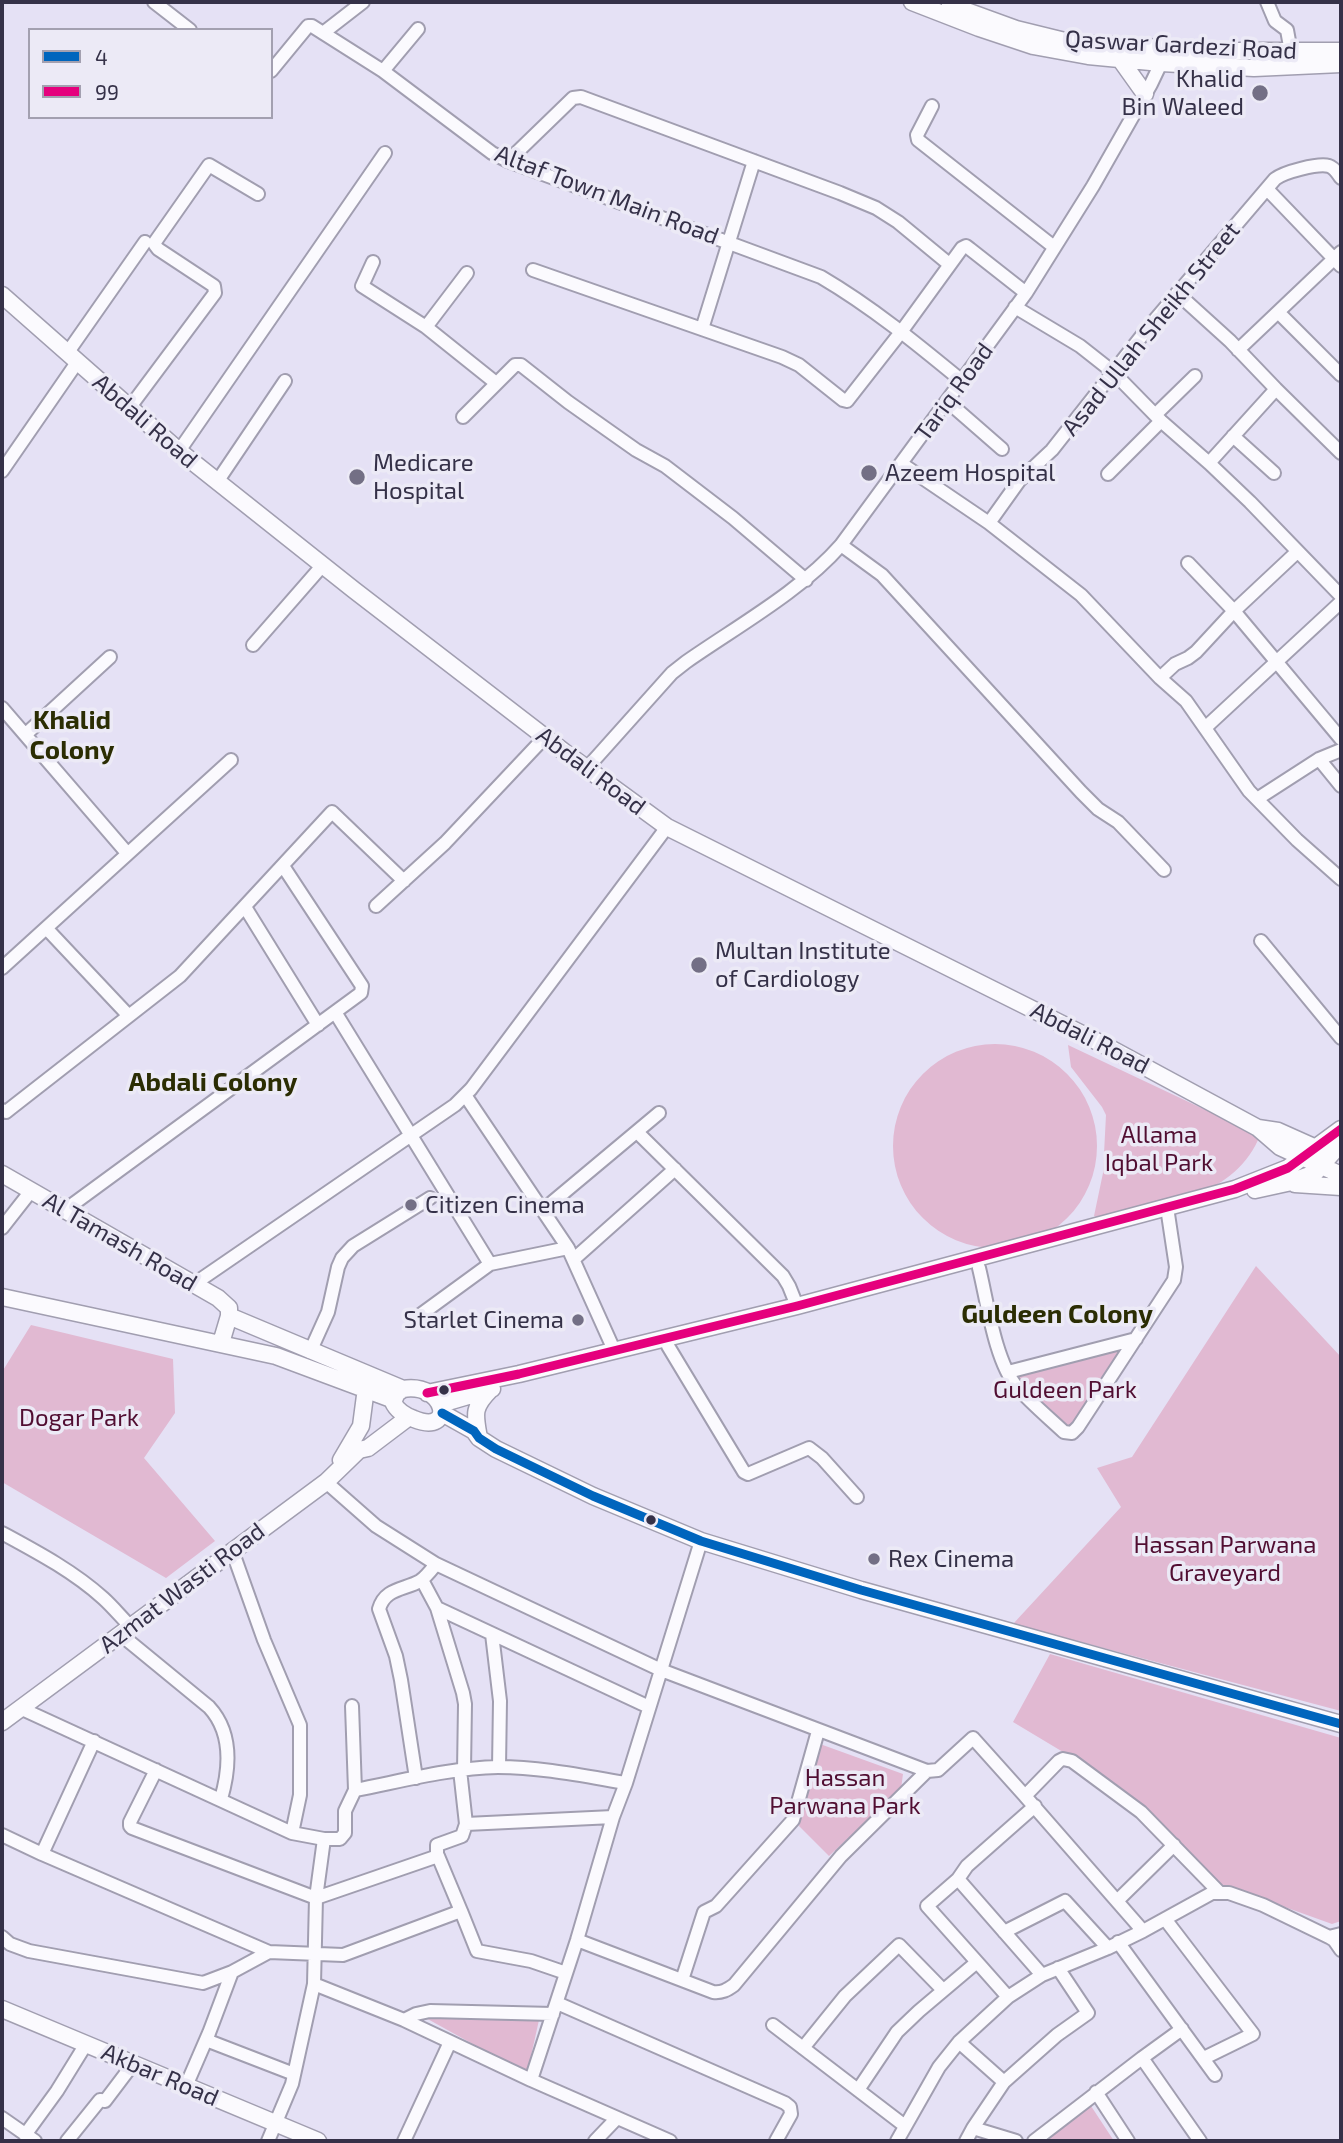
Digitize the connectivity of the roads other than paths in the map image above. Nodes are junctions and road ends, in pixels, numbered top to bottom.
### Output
1 (154, 2) edge
2 (363, 2) edge
3 (912, 2) edge
4 (942, 2) edge
5 (1267, 2) edge
6 (187, 28) edge
7 (418, 29) dead end
8 (324, 33) junction
9 (1341, 51) edge
10 (1291, 52) junction
11 (1162, 56) junction
12 (1120, 60) junction
13 (1341, 64) edge
14 (273, 69) edge
15 (383, 71) junction
16 (1145, 94) junction
17 (932, 106) dead end
18 (385, 153) dead end
19 (508, 161) junction
20 (754, 161) junction
21 (1341, 178) edge
22 (1266, 188) junction
23 (258, 194) dead end
24 (145, 242) dead end
25 (729, 243) junction
26 (1054, 247) junction
27 (1339, 259) edge
28 (373, 262) dead end
29 (949, 264) junction
30 (533, 270) dead end
31 (467, 273) dead end
32 (1026, 293) junction
33 (1177, 293) junction
34 (2, 295) edge
35 (1015, 307) junction
36 (1278, 312) junction
37 (426, 327) junction
38 (702, 329) junction
39 (901, 332) junction
40 (1238, 350) junction
41 (73, 357) junction
42 (1113, 372) junction
43 (1341, 375) edge
44 (1195, 376) dead end
45 (285, 381) dead end
46 (962, 381) junction
47 (496, 383) junction
48 (1276, 389) junction
49 (947, 401) junction
50 (130, 407) junction
51 (463, 416) dead end
52 (1158, 418) junction
53 (1233, 436) junction
54 (1002, 449) dead end
55 (179, 451) junction
56 (1341, 453) edge
57 (1209, 463) junction
58 (902, 464) junction
59 (2, 471) edge
60 (1274, 473) dead end
61 (1108, 474) dead end
62 (217, 482) junction
63 (989, 523) junction
64 (841, 545) junction
65 (1297, 552) junction
66 (1188, 563) dead end
67 (322, 566) junction
68 (806, 580) junction
69 (1341, 596) edge
70 (1341, 602) edge
71 (1234, 611) junction
72 (253, 645) dead end
73 (110, 657) dead end
74 (1277, 661) junction
75 (1160, 678) junction
76 (2, 708) edge
77 (1205, 728) junction
78 (26, 734) junction
79 (545, 737) junction
80 (1341, 739) edge
81 (1341, 750) edge
82 (1320, 759) junction
83 (231, 760) dead end
84 (587, 768) junction
85 (1341, 786) edge
86 (1257, 799) junction
87 (667, 827) junction
88 (127, 853) junction
89 (283, 866) junction
90 (1164, 870) dead end
91 (1341, 879) edge
92 (404, 881) junction
93 (376, 906) dead end
94 (245, 908) junction
95 (47, 929) junction
96 (1261, 941) dead end
97 (2, 968) edge
98 (335, 1012) junction
99 (129, 1016) junction
100 (318, 1024) junction
101 (1341, 1038) edge
102 (466, 1094) junction
103 (2, 1110) edge
104 (659, 1113) dead end
105 (1341, 1129) edge
106 (637, 1132) junction
107 (1264, 1134) junction
108 (411, 1135) junction
109 (1310, 1153) junction
110 (1334, 1156) edge
111 (675, 1170) junction
112 (2, 1174) edge
113 (1341, 1175) edge
114 (1261, 1179) junction
115 (1287, 1184) junction
116 (1341, 1187) edge
117 (32, 1191) junction
118 (1236, 1192) junction
119 (430, 1198) dead end
120 (65, 1210) junction
121 (543, 1210) junction
122 (1168, 1214) junction
123 (2, 1228) edge
124 (1027, 1249) junction
125 (571, 1253) junction
126 (490, 1264) junction
127 (979, 1268) junction
128 (194, 1284) junction
129 (2, 1297) edge
130 (797, 1306) junction
131 (229, 1316) junction
132 (416, 1318) dead end
133 (1136, 1339) junction
134 (220, 1343) junction
135 (668, 1346) junction
136 (614, 1350) junction
137 (310, 1352) junction
138 (1008, 1372) junction
139 (491, 1385) junction
140 (366, 1388) junction
141 (427, 1393) junction
142 (401, 1404) junction
143 (440, 1412) junction
144 (480, 1438) junction
145 (330, 1478) junction
146 (857, 1497) dead end
147 (2, 1533) edge
148 (701, 1541) junction
149 (232, 1550) junction
150 (436, 1564) junction
151 (422, 1580) junction
152 (436, 1608) junction
153 (125, 1630) junction
154 (492, 1634) junction
155 (662, 1670) junction
156 (352, 1706) dead end
157 (649, 1707) junction
158 (20, 1708) junction
159 (2, 1722) edge
160 (1341, 1724) edge
161 (818, 1731) junction
162 (94, 1741) junction
163 (499, 1767) junction
164 (156, 1770) junction
165 (462, 1770) junction
166 (927, 1771) junction
167 (416, 1778) junction
168 (626, 1783) junction
169 (355, 1790) junction
170 (1026, 1796) junction
171 (221, 1799) junction
172 (1035, 1807) junction
173 (613, 1817) junction
174 (466, 1824) junction
175 (292, 1833) junction
176 (2, 1835) edge
177 (324, 1839) junction
178 (1174, 1846) junction
179 (42, 1853) junction
180 (437, 1856) junction
181 (958, 1879) junction
182 (1219, 1892) junction
183 (316, 1898) junction
184 (1117, 1901) junction
185 (461, 1911) junction
186 (1165, 1919) junction
187 (1143, 1931) junction
188 (1004, 1932) junction
189 (1335, 1936) edge
190 (2, 1937) edge
191 (577, 1940) junction
192 (1113, 1945) junction
193 (1341, 1950) edge
194 (269, 1952) junction
195 (314, 1953) junction
196 (976, 1962) junction
197 (1058, 1968) junction
198 (232, 1972) junction
199 (566, 1973) junction
200 (1042, 1975) junction
201 (682, 1980) junction
202 (314, 1984) junction
203 (943, 1990) junction
204 (1008, 1997) junction
205 (555, 2008) junction
206 (2, 2009) edge
207 (404, 2020) junction
208 (773, 2025) dead end
209 (1182, 2029) junction
210 (206, 2040) junction
211 (450, 2042) junction
212 (959, 2042) junction
213 (86, 2044) junction
214 (803, 2049) junction
215 (1142, 2058) junction
216 (1203, 2058) junction
217 (133, 2064) junction
218 (294, 2074) junction
219 (1215, 2075) dead end
220 (531, 2080) junction
221 (1004, 2082) junction
222 (186, 2086) junction
223 (858, 2090) junction
224 (1096, 2092) junction
225 (2, 2118) edge
226 (617, 2118) junction
227 (276, 2124) junction
228 (905, 2126) junction
229 (973, 2128) junction
230 (642, 2136) edge
231 (30, 2138) edge
232 (67, 2141) edge
233 (268, 2141) edge
234 (318, 2141) edge
235 (404, 2141) edge
236 (595, 2141) edge
237 (670, 2141) edge
238 (776, 2141) edge
239 (897, 2141) edge
240 (966, 2141) edge
241 (1016, 2141) edge
242 (1034, 2141) edge
243 (1128, 2141) edge
244 (1200, 2141) edge

1 - 6 street
2 - 8 street
3 - 12 main road
4 - 11 main road, Qaswar Gardezi Road
5 - 10 street
7 - 15 street
8 - 14 street
8 - 15 street, Altaf Town Main Road
9 - 10 main road, Qaswar Gardezi Road
10 - 11 main road, Qaswar Gardezi Road
11 - 12 main road
11 - 13 main road
11 - 16 street, Tariq Road
12 - 16 main road
15 - 19 street, Altaf Town Main Road
16 - 26 street, Tariq Road
17 - 26 street
18 - 55 street
19 - 20 street
19 - 25 street, Altaf Town Main Road
20 - 25 street
20 - 29 street
21 - 22 street, Asad Ullah Sheikh Street
22 - 27 street
22 - 33 street, Asad Ullah Sheikh Street
23 - 50 street
24 - 41 street
25 - 38 street
25 - 39 street, Altaf Town Main Road
26 - 32 street, Tariq Road
27 - 36 street
28 - 37 street
29 - 32 street
29 - 39 street
30 - 38 street
31 - 37 street
32 - 35 street, Tariq Road
33 - 40 street
33 - 42 street, Asad Ullah Sheikh Street
34 - 41 main road, Abdali Road
35 - 42 street
35 - 46 street, Tariq Road
36 - 40 street
36 - 43 street
37 - 47 street
38 - 39 street
39 - 46 street, Altaf Town Main Road
40 - 48 street
41 - 50 main road, Abdali Road
41 - 59 street
42 - 52 street
42 - 63 street, Asad Ullah Sheikh Street
44 - 52 street
45 - 62 street
46 - 49 street, Tariq Road
47 - 51 street
47 - 68 street
48 - 53 street
48 - 56 street
49 - 54 street
49 - 58 street, Tariq Road
50 - 55 main road, Abdali Road
52 - 57 street
52 - 61 street
53 - 57 street
53 - 60 street
55 - 62 main road, Abdali Road
57 - 65 street
58 - 63 street
58 - 64 street, Tariq Road
62 - 67 main road, Abdali Road
63 - 75 street
64 - 68 street, Tariq Road
64 - 90 street
65 - 69 street
65 - 71 street
66 - 71 street
67 - 72 street
67 - 79 main road, Abdali Road
68 - 84 street, Tariq Road
70 - 74 street
71 - 74 street
71 - 75 street
73 - 78 street
74 - 77 street
74 - 80 street
75 - 77 street
76 - 78 street
77 - 86 street
78 - 88 street
79 - 84 main road, Abdali Road
79 - 92 street
81 - 82 street
82 - 85 street
82 - 86 street
83 - 88 street
84 - 87 main road, Abdali Road
86 - 91 street
87 - 102 street
87 - 107 main road, Abdali Road
88 - 95 street
89 - 92 street
89 - 94 street
89 - 98 street
92 - 93 street
94 - 99 street
94 - 100 street
95 - 97 street
95 - 99 street
96 - 101 street
98 - 100 street
98 - 108 street
99 - 103 street
100 - 120 street
102 - 108 street
102 - 121 street
104 - 106 street
105 - 109 main road
106 - 111 street
106 - 121 street
107 - 109 main road, Abdali Road
107 - 114 main road
108 - 126 street
108 - 128 street
109 - 110 main road, Abdali Road
109 - 114 main road
110 - 113 main road, Abdali Road
110 - 115 main road
111 - 125 street
111 - 130 street
112 - 117 main road, Al Tamash Road
114 - 118 main road
115 - 116 main road
115 - 118 main road
117 - 120 main road, Al Tamash Road
117 - 123 street
118 - 122 main road
118 - 124 main road
119 - 137 street
120 - 128 main road, Al Tamash Road
121 - 125 street
122 - 124 main road
122 - 133 street
124 - 127 main road
124 - 130 main road
125 - 126 street
125 - 136 street
126 - 132 street
127 - 135 main road
127 - 138 street
128 - 131 main road, Al Tamash Road
129 - 134 main road
130 - 136 main road
131 - 134 main road
131 - 137 main road
133 - 138 street
133 - 138 street
134 - 140 main road
135 - 139 main road
135 - 146 street
136 - 139 main road
137 - 142 main road
139 - 141 main road
139 - 143 main road
139 - 144 main road
140 - 142 main road
140 - 145 main road
141 - 142 main road
141 - 143 main road
142 - 143 main road
142 - 145 main road, Azmat Wasti Road
143 - 144 main road
144 - 148 main road
145 - 149 main road, Azmat Wasti Road
145 - 150 street
147 - 153 street
148 - 155 street
148 - 160 main road
149 - 153 main road, Azmat Wasti Road
149 - 175 street
150 - 151 street
150 - 155 street
151 - 152 street
151 - 167 street
152 - 154 street
152 - 165 street
153 - 158 main road, Azmat Wasti Road
153 - 171 street
154 - 157 street
154 - 163 street
155 - 157 street
155 - 161 street
156 - 169 street
157 - 168 street
158 - 159 main road, Azmat Wasti Road
158 - 162 street
161 - 166 street
161 - 201 street
162 - 164 street
162 - 179 street
163 - 165 street
163 - 168 street
164 - 171 street
164 - 183 street
165 - 167 street
165 - 174 street
166 - 170 street
166 - 201 street
167 - 169 street
168 - 173 street
169 - 177 street
170 - 172 street
170 - 178 street
171 - 175 street
172 - 181 street
172 - 184 street
173 - 174 street
173 - 191 street
174 - 180 street
175 - 177 street
176 - 179 street
177 - 183 street
178 - 182 street
178 - 184 street
179 - 194 street
180 - 183 street
180 - 185 street
181 - 188 street
181 - 196 street
182 - 186 street
182 - 189 street
183 - 195 street
184 - 187 street
185 - 195 street
185 - 199 street
186 - 187 street
186 - 216 street
187 - 192 street
188 - 192 street
188 - 200 street
189 - 193 street
190 - 198 street
191 - 199 street
191 - 201 street
192 - 197 street
192 - 209 street
194 - 195 street
194 - 198 street
195 - 202 street
196 - 203 street
196 - 204 street
197 - 200 street
197 - 221 street
198 - 210 street
199 - 205 street
200 - 204 street
202 - 207 street
202 - 218 street
203 - 214 street
203 - 223 street
204 - 212 street
205 - 207 street
205 - 220 street
205 - 238 street
206 - 213 main road, Akbar Road
207 - 211 street
208 - 214 street
209 - 215 street
209 - 216 street
210 - 218 street
210 - 222 street
211 - 220 street
211 - 235 street
212 - 221 street
212 - 228 street
213 - 217 main road, Akbar Road
213 - 231 street
214 - 223 street
215 - 224 street
215 - 244 street
216 - 219 street
217 - 222 main road, Akbar Road
217 - 232 street
218 - 227 street
220 - 226 street
221 - 229 street
222 - 227 main road, Akbar Road
223 - 228 street
224 - 242 street
224 - 243 street
225 - 231 street
226 - 230 street
226 - 236 street
227 - 233 street
227 - 234 main road, Akbar Road
228 - 239 street
229 - 240 street
229 - 241 street
230 - 237 street

